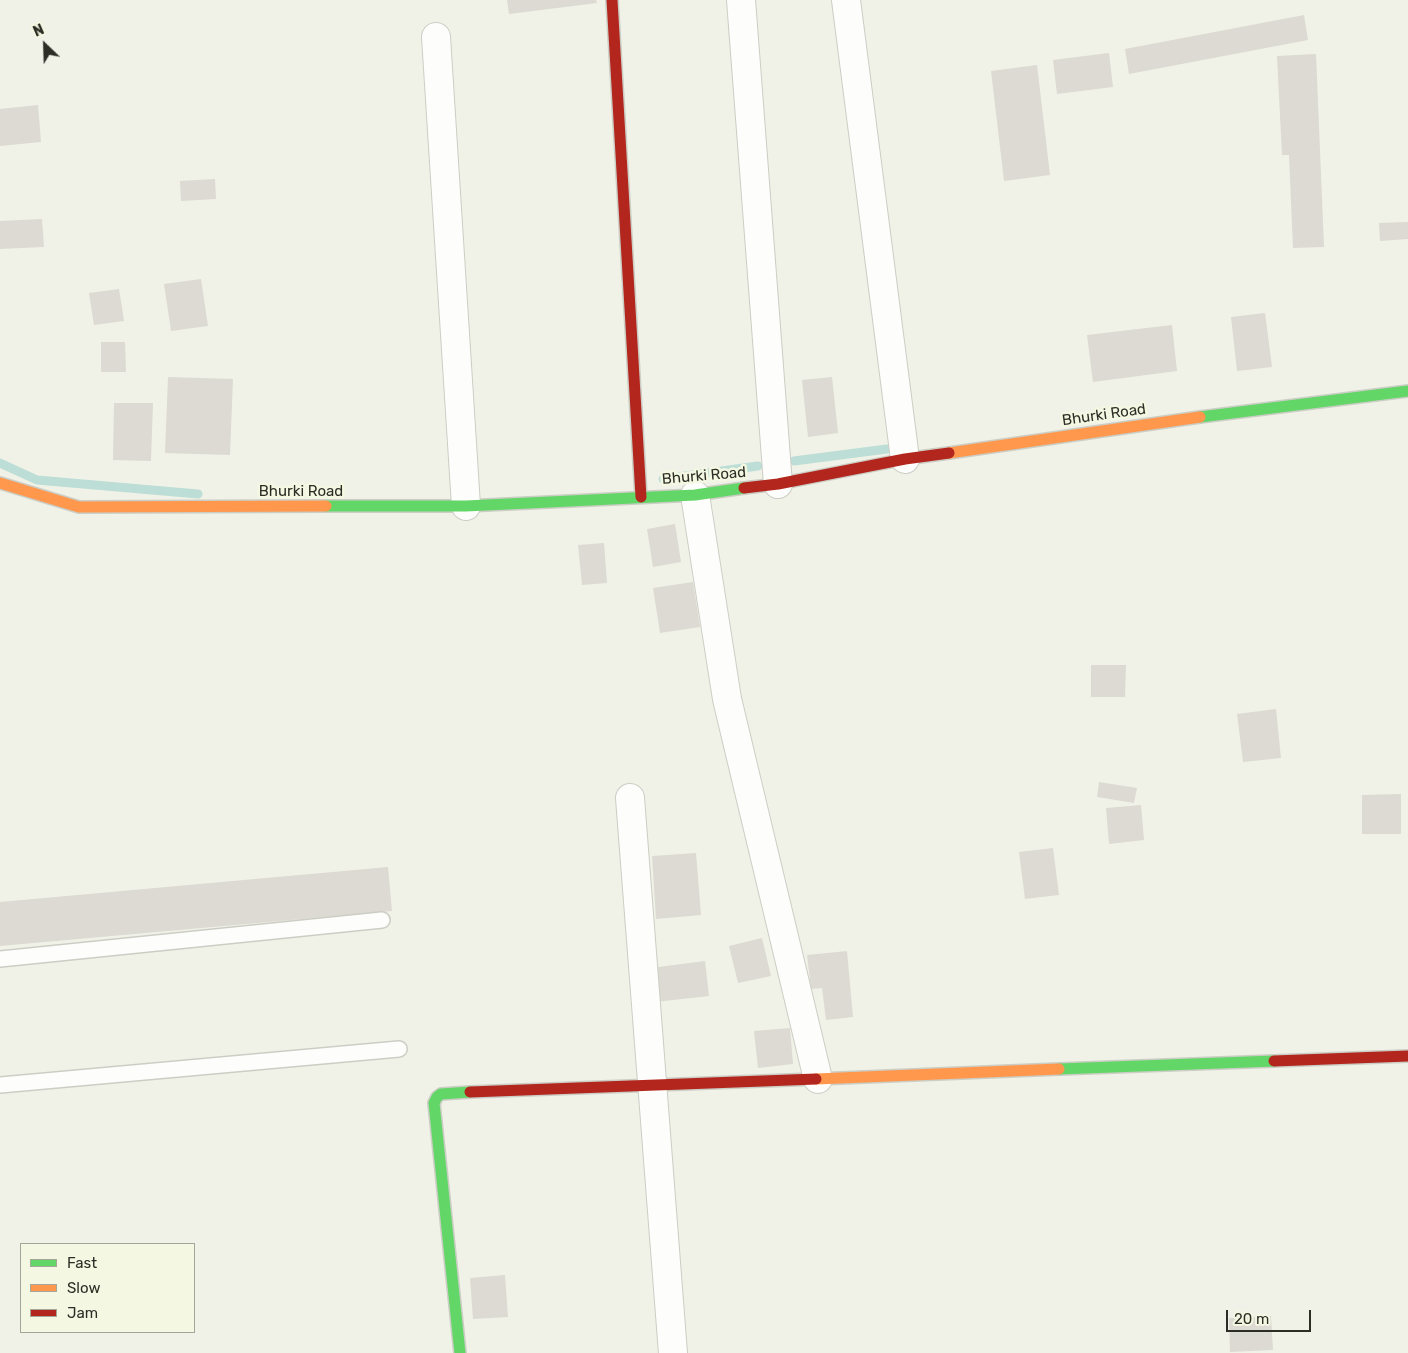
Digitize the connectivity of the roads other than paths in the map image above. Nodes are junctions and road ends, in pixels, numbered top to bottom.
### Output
1 (612, 0) edge
2 (741, 0) edge
3 (846, 0) edge
4 (436, 37) dead end
5 (1408, 392) edge
6 (905, 459) junction
7 (0, 484) edge
8 (778, 484) junction
9 (695, 495) junction
10 (641, 496) junction
11 (466, 506) junction
12 (630, 798) dead end
13 (382, 920) dead end
14 (0, 959) edge
15 (399, 1049) dead end
16 (1408, 1056) edge
17 (818, 1079) junction
18 (0, 1085) edge
19 (652, 1085) junction
20 (460, 1353) edge
21 (673, 1353) edge

1 - 10 street
2 - 8 street
3 - 6 street
4 - 11 street
5 - 6 street, Bhurki Road
6 - 8 street, Bhurki Road
7 - 11 street, Bhurki Road
8 - 9 street, Bhurki Road
9 - 10 street, Bhurki Road
9 - 17 street
10 - 11 street, Bhurki Road
12 - 19 street
13 - 14 lane
15 - 18 lane
16 - 17 street
17 - 19 street
19 - 20 street
19 - 21 street

